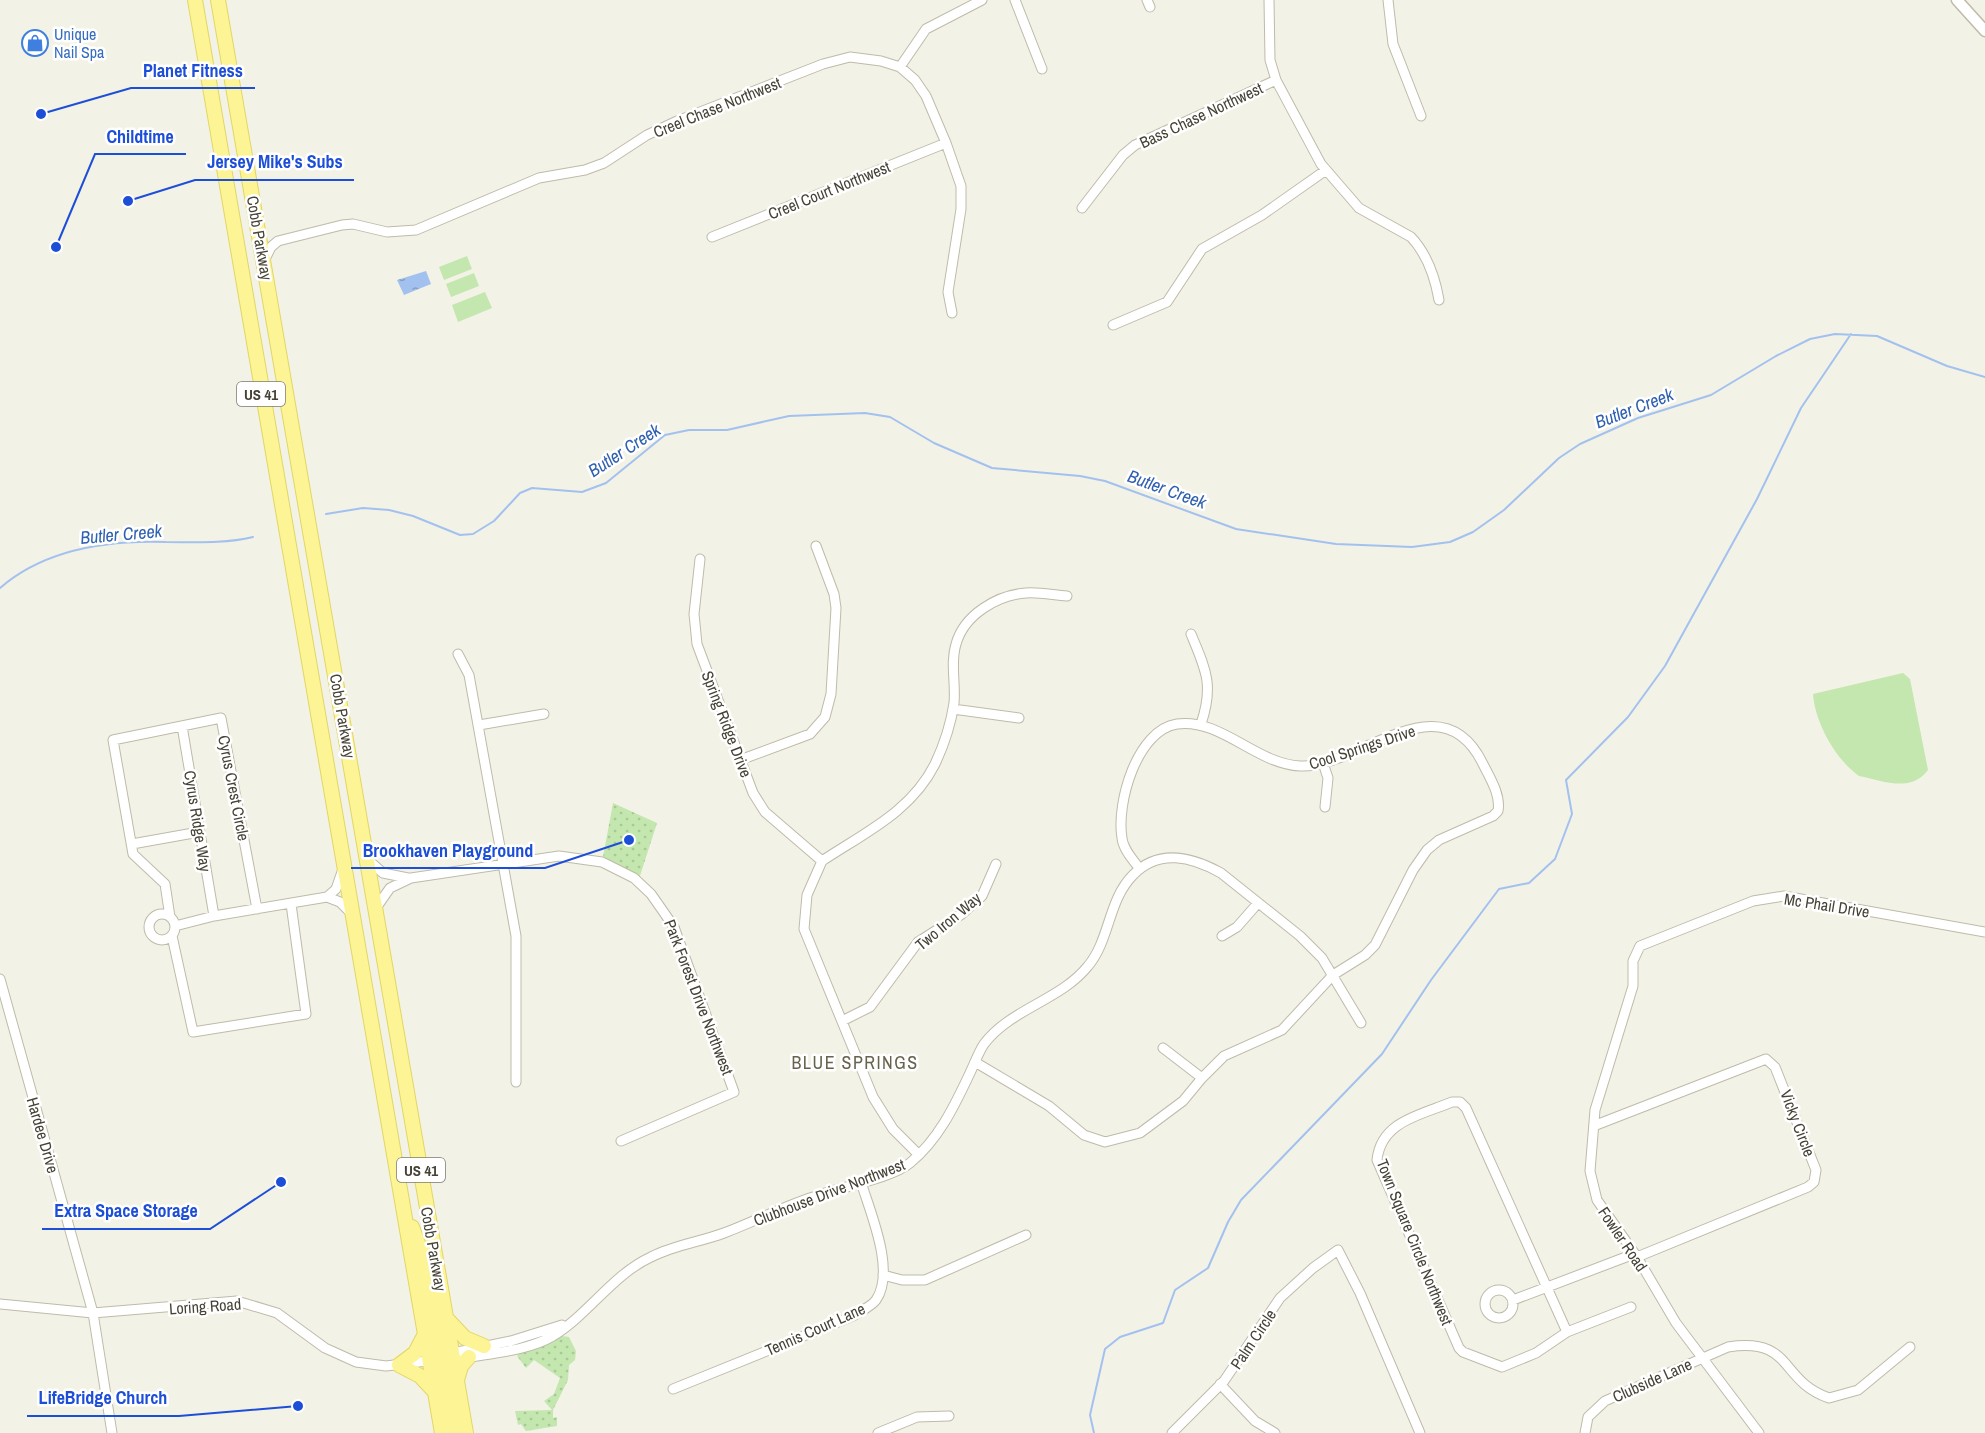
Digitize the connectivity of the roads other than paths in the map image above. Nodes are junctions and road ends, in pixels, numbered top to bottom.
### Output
1 (195, 0) edge
2 (218, 0) edge
3 (982, 0) edge
4 (1015, 0) edge
5 (1269, 0) edge
6 (1388, 0) edge
7 (1957, 0) edge
8 (1985, 31) edge
9 (900, 67) junction
10 (1042, 69) dead end
11 (1276, 80) junction
12 (1421, 116) dead end
13 (945, 142) junction
14 (1326, 170) junction
15 (1082, 208) dead end
16 (712, 237) dead end
17 (264, 261) junction
18 (1439, 300) dead end
19 (952, 313) dead end
20 (1113, 325) dead end
21 (816, 546) dead end
22 (700, 559) dead end
23 (1067, 596) dead end
24 (1191, 634) dead end
25 (458, 654) dead end
26 (953, 709) junction
27 (544, 714) dead end
28 (1019, 718) dead end
29 (1201, 724) junction
30 (479, 725) junction
31 (182, 726) junction
32 (740, 760) junction
33 (1323, 763) junction
34 (1325, 807) dead end
35 (199, 831) junction
36 (132, 844) junction
37 (368, 860) junction
38 (822, 861) junction
39 (503, 863) junction
40 (996, 864) dead end
41 (344, 867) junction
42 (1140, 868) junction
43 (411, 878) junction
44 (327, 897) junction
45 (1258, 903) junction
46 (291, 904) junction
47 (257, 909) junction
48 (376, 909) junction
49 (352, 914) junction
50 (214, 916) junction
51 (170, 917) junction
52 (174, 931) junction
53 (1985, 932) edge
54 (1222, 936) dead end
55 (1640, 946) joint
56 (1333, 975) junction
57 (0, 979) edge
58 (842, 1021) junction
59 (1360, 1023) dead end
60 (1163, 1048) dead end
61 (975, 1062) junction
62 (1202, 1078) junction
63 (516, 1082) dead end
64 (1596, 1125) junction
65 (621, 1141) dead end
66 (918, 1154) junction
67 (861, 1182) junction
68 (404, 1212) junction
69 (1026, 1235) dead end
70 (1636, 1256) junction
71 (883, 1275) junction
72 (1546, 1287) junction
73 (1513, 1300) dead end
74 (0, 1304) edge
75 (1631, 1306) dead end
76 (93, 1313) junction
77 (446, 1318) junction
78 (568, 1324) junction
79 (1567, 1332) junction
80 (425, 1334) junction
81 (484, 1346) junction
82 (1910, 1347) dead end
83 (469, 1357) junction
84 (444, 1358) junction
85 (1702, 1359) junction
86 (399, 1365) junction
87 (457, 1382) junction
88 (1220, 1384) junction
89 (673, 1389) dead end
90 (435, 1392) junction
91 (949, 1416) dead end
92 (112, 1433) edge
93 (442, 1433) edge
94 (454, 1433) edge
95 (466, 1433) edge
96 (878, 1433) edge
97 (1172, 1433) edge
98 (1275, 1433) edge
99 (1420, 1433) edge
100 (1585, 1433) edge
101 (1759, 1433) edge

1 - 41 main road, Cobb Parkway / US 41
2 - 17 main road, Cobb Parkway / US 41
3 - 9 street
4 - 10 street
5 - 11 street
6 - 12 street
7 - 8 street
9 - 13 street
9 - 17 street, Creel Chase Northwest
11 - 14 street
11 - 15 street, Bass Chase Northwest
13 - 16 street, Creel Court Northwest
13 - 19 street
14 - 18 street
14 - 20 street
17 - 37 main road, Cobb Parkway / US 41
21 - 32 street
22 - 32 street, Spring Ridge Drive
23 - 26 street
24 - 29 street
25 - 30 street
26 - 28 street
26 - 38 street
27 - 30 street
29 - 33 street, Cool Springs Drive
29 - 42 street
30 - 39 street
31 - 35 street, Cyrus Ridge Way
31 - 36 street, Cyrus Crest Circle
31 - 47 street, Cyrus Crest Circle
32 - 38 street, Spring Ridge Drive
33 - 34 street
33 - 56 street, Cool Springs Drive
35 - 36 street
35 - 50 street, Cyrus Ridge Way
36 - 51 street, Cyrus Crest Circle
37 - 43 street, Park Forest Drive Northwest
37 - 48 main road, Cobb Parkway / US 41
38 - 58 street
39 - 43 street, Park Forest Drive Northwest
39 - 63 street
39 - 65 street, Park Forest Drive Northwest
40 - 58 street, Two Iron Way
41 - 44 street
41 - 49 main road, Cobb Parkway / US 41
42 - 45 street, Clubhouse Drive Northwest
42 - 61 street, Clubhouse Drive Northwest
43 - 48 street, Park Forest Drive Northwest
44 - 46 street
44 - 49 street
45 - 54 street
45 - 56 street, Clubhouse Drive Northwest
46 - 47 street
46 - 52 street, Cyrus Crest Circle
47 - 50 street
48 - 77 main road, Cobb Parkway / US 41
49 - 68 main road, Cobb Parkway / US 41
50 - 52 street
51 - 52 street, Cyrus Crest Circle
51 - 52 street
53 - 55 street, Mc Phail Drive
55 - 64 street, Fowler Road
56 - 59 street, Clubhouse Drive Northwest
56 - 62 street, Cool Springs Drive
57 - 76 street, Hardee Drive
58 - 66 street
60 - 62 street
61 - 62 street, Cool Springs Drive
61 - 66 street, Clubhouse Drive Northwest
64 - 70 street, Fowler Road
64 - 70 street, Vicky Circle
66 - 67 street, Clubhouse Drive Northwest
67 - 71 street, Tennis Court Lane
67 - 78 street, Clubhouse Drive Northwest
68 - 80 main road, Cobb Parkway / US 41
68 - 84 main road
69 - 71 street
70 - 72 street
70 - 85 street, Fowler Road
71 - 89 street, Tennis Court Lane
72 - 73 street
72 - 79 street, Town Square Circle Northwest
72 - 79 street, Town Square Circle Northwest
74 - 76 street, Loring Road
75 - 79 street, Town Square Circle Northwest
76 - 86 street, Loring Road
76 - 92 street, Hardee Drive
77 - 81 main road
77 - 84 main road, Cobb Parkway / US 41
78 - 81 street, Clubhouse Drive Northwest
78 - 83 street, Clubhouse Drive Northwest
80 - 84 main road, Cobb Parkway / US 41
80 - 86 main road
81 - 84 street, Clubhouse Drive Northwest
82 - 85 street, Clubside Lane
83 - 84 street, Clubhouse Drive Northwest
83 - 87 main road
84 - 86 street, Loring Road
84 - 87 main road, Cobb Parkway / US 41
84 - 90 main road, Cobb Parkway / US 41
84 - 94 main road
85 - 100 street, Clubside Lane
85 - 101 street, Fowler Road
86 - 90 main road
87 - 95 main road, Cobb Parkway / US 41
88 - 97 street, Palm Circle
88 - 98 street
88 - 99 street, Palm Circle
90 - 93 main road, Cobb Parkway / US 41
91 - 96 street

